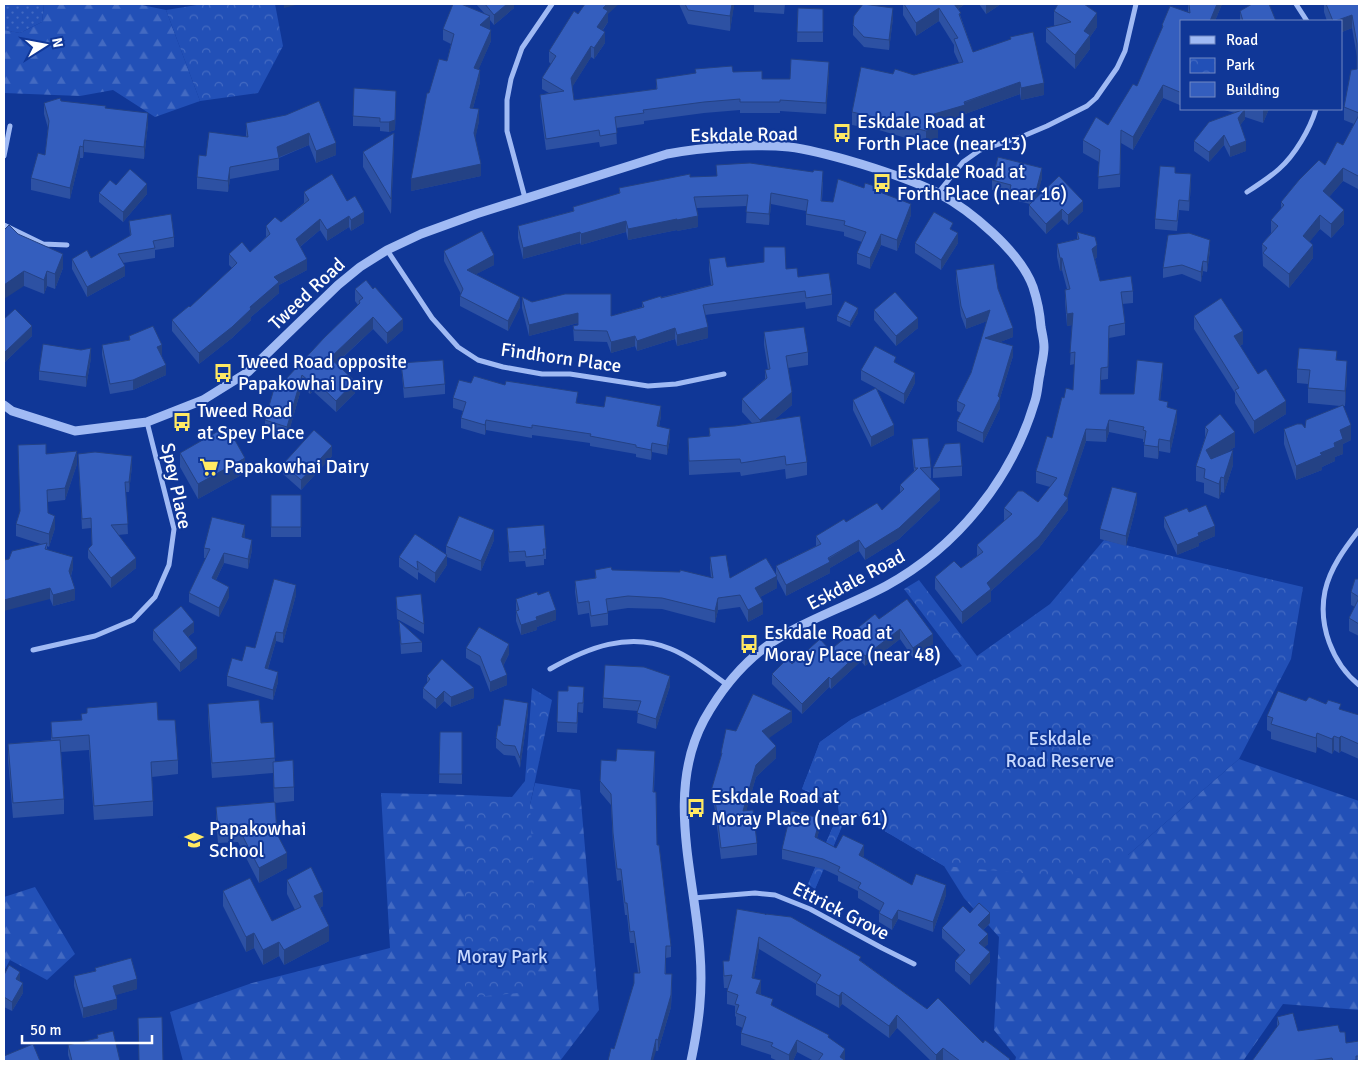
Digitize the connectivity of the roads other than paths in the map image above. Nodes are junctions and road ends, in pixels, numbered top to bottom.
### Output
1 (552, 4) edge
2 (1136, 4) edge
3 (1296, 4) edge
4 (1307, 20) edge
5 (1316, 110) edge
6 (10, 126) dead end
7 (4, 156) edge
8 (1247, 192) dead end
9 (938, 193) junction
10 (525, 198) junction
11 (4, 225) edge
12 (68, 245) dead end
13 (387, 250) junction
14 (724, 374) dead end
15 (4, 405) edge
16 (147, 422) junction
17 (1359, 530) edge
18 (33, 650) dead end
19 (550, 669) dead end
20 (726, 684) junction
21 (1359, 685) edge
22 (692, 898) junction
23 (914, 964) dead end
24 (691, 1061) edge

1 - 10 street
2 - 9 street
3 - 4 street
5 - 8 street
6 - 7 street
9 - 10 street, Eskdale Road
9 - 20 street, Eskdale Road
10 - 13 street, Eskdale Road
11 - 12 street
13 - 14 street, Findhorn Place
13 - 16 street, Tweed Road
15 - 16 street, Tweed Road
16 - 18 street, Spey Place
17 - 21 street
19 - 20 street
20 - 22 street, Eskdale Road
22 - 23 street, Ettrick Grove
22 - 24 street, Eskdale Road

